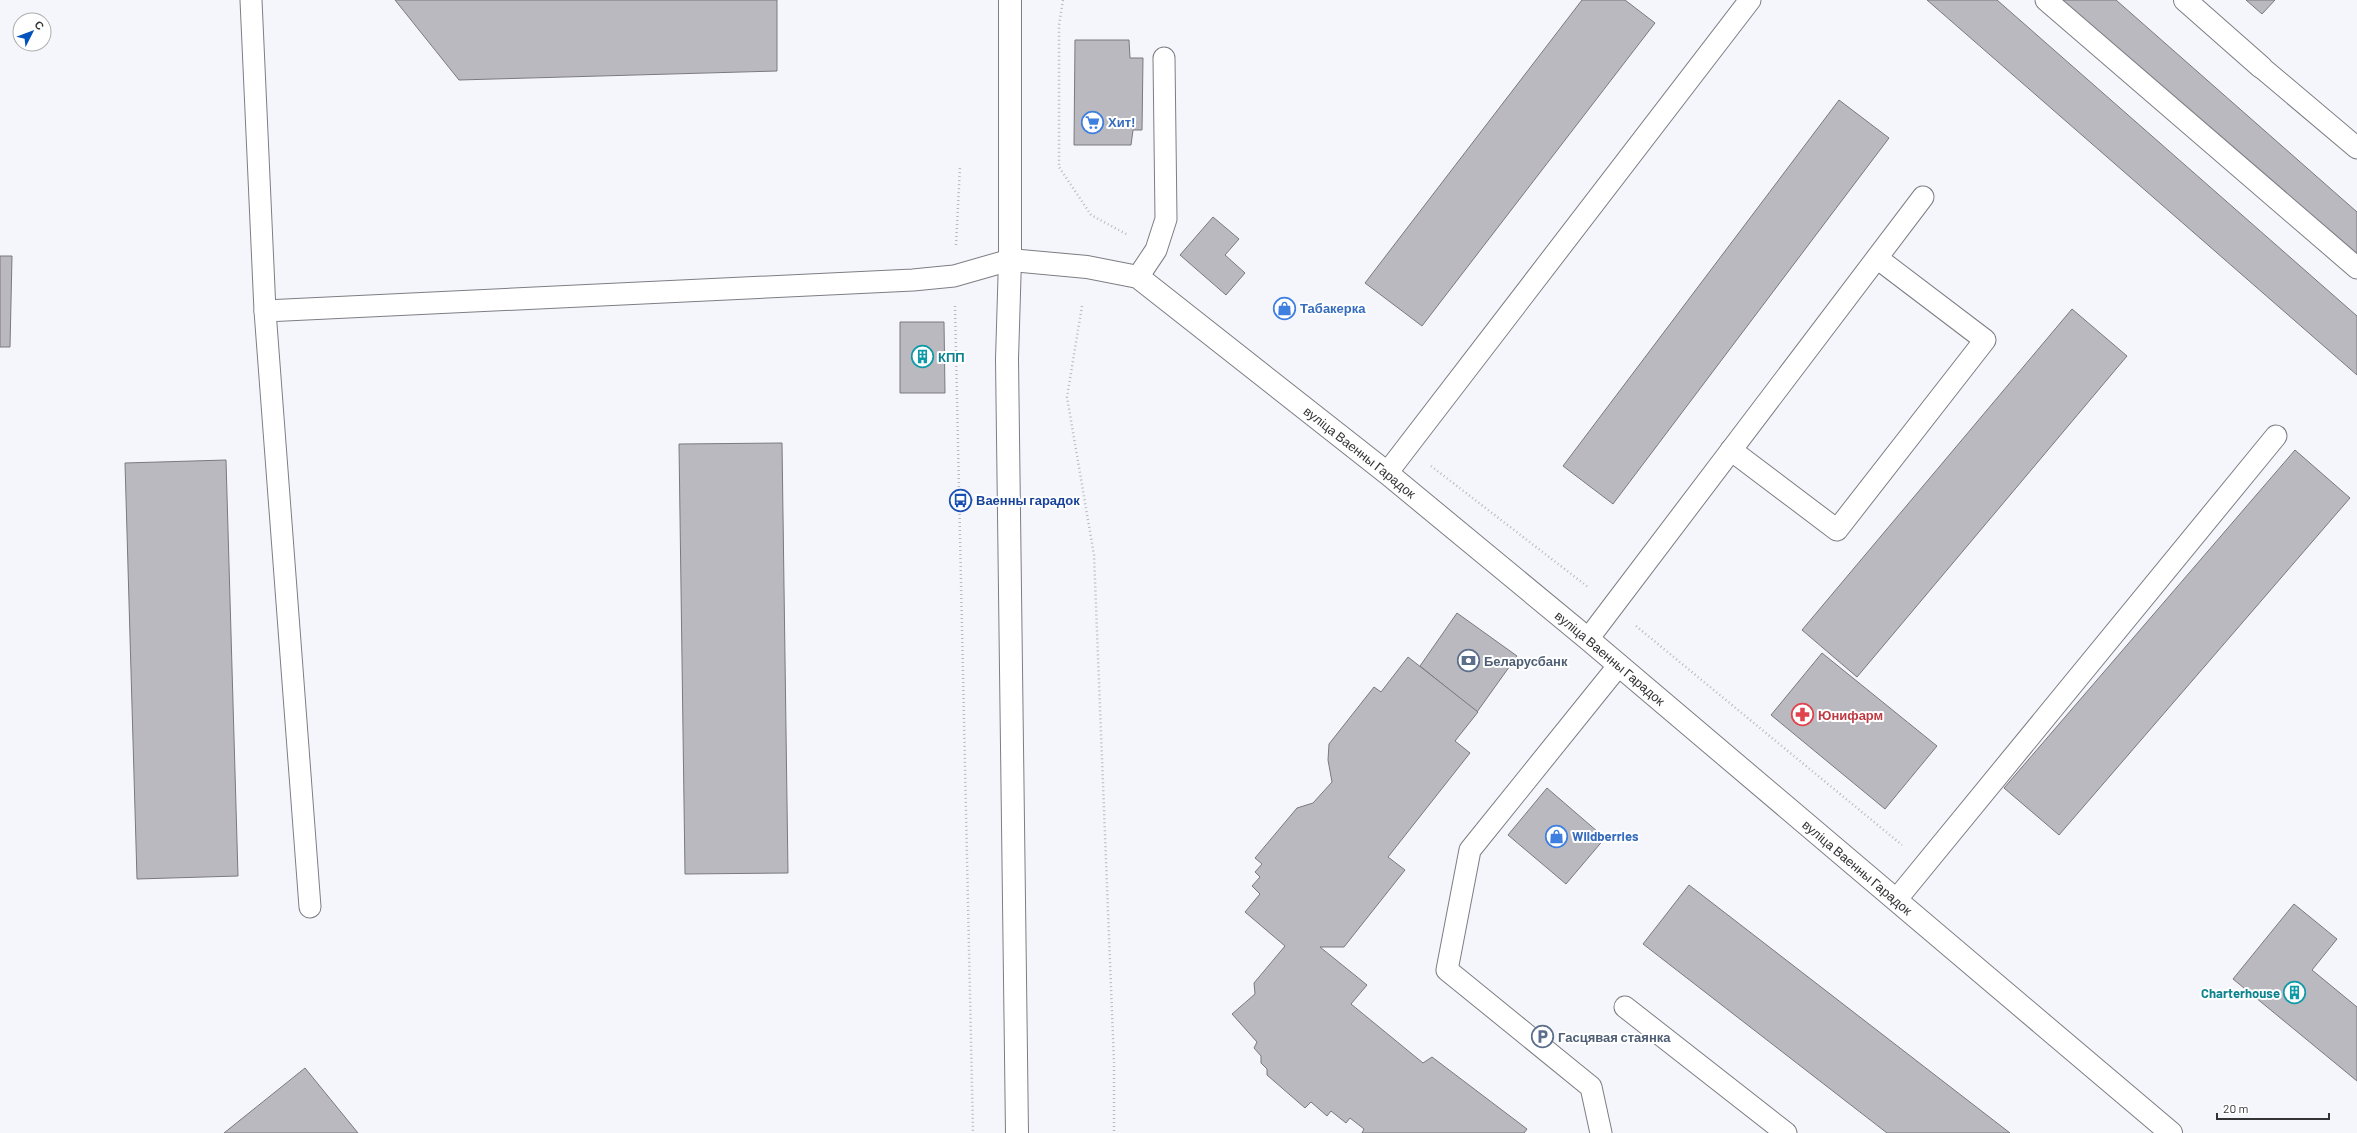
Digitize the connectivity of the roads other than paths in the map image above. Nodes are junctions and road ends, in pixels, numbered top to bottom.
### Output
1 (251, 0) edge
2 (1010, 0) edge
3 (1750, 0) edge
4 (2046, 0) edge
5 (2185, 0) edge
6 (1164, 58) dead end
7 (2261, 67) joint
8 (2357, 148) edge
9 (1923, 197) dead end
10 (1876, 258) junction
11 (1010, 260) junction
12 (2357, 268) edge
13 (1138, 277) junction
14 (265, 311) junction
15 (2276, 436) dead end
16 (1731, 450) junction
17 (1387, 474) junction
18 (1588, 638) junction
19 (1619, 666) junction
20 (1896, 900) junction
21 (310, 907) dead end
22 (1625, 1007) dead end
23 (1018, 1133) edge
24 (1601, 1133) edge
25 (1786, 1133) edge
26 (2172, 1133) edge

1 - 14 lane
2 - 11 street
3 - 17 lane
4 - 12 lane
5 - 7 street
6 - 13 lane
7 - 8 lane
9 - 10 lane
10 - 16 lane
10 - 16 lane
11 - 13 street, вуліца Ваенны Гарадок
11 - 14 lane
11 - 23 street
13 - 17 street, вуліца Ваенны Гарадок
14 - 21 lane
15 - 20 lane
16 - 18 lane
17 - 18 street, вуліца Ваенны Гарадок
18 - 19 street, вуліца Ваенны Гарадок
19 - 20 street, вуліца Ваенны Гарадок
19 - 24 lane
20 - 26 street, вуліца Ваенны Гарадок
22 - 25 lane

